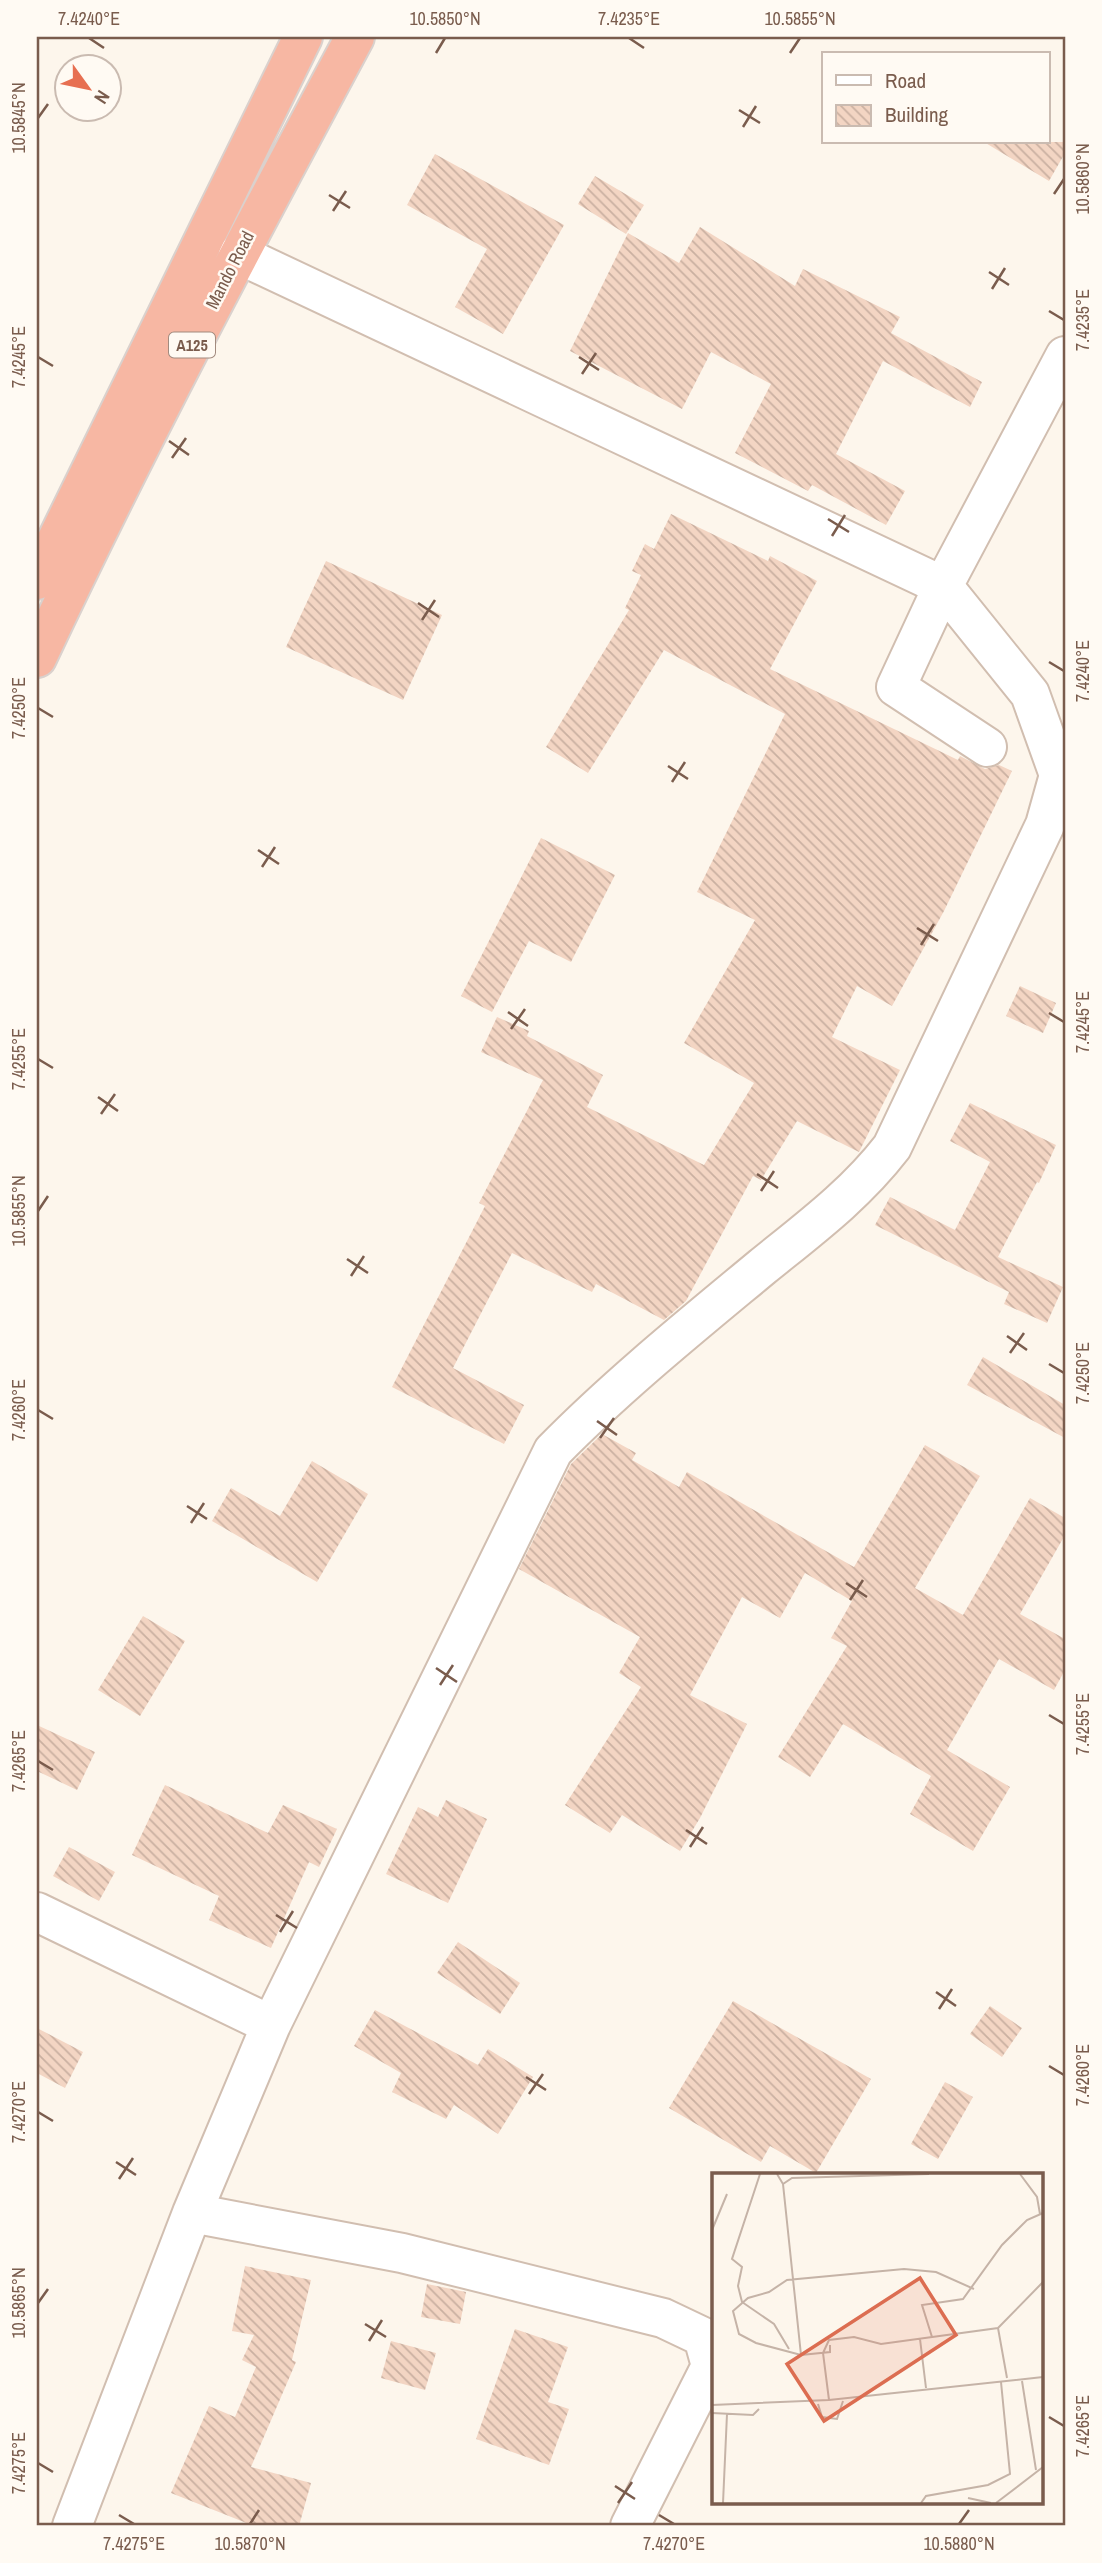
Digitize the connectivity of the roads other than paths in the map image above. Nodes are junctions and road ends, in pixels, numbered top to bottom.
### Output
1 (303, 37) edge
2 (355, 37) edge
3 (238, 254) junction
4 (1065, 356) edge
5 (37, 580) edge
6 (943, 586) junction
7 (37, 657) edge
8 (987, 747) dead end
9 (37, 1912) edge
10 (271, 2025) junction
11 (192, 2213) junction
12 (72, 2526) edge
13 (630, 2526) edge

1 - 5 highway, A125
2 - 3 highway, Mando Road / A125
3 - 6 street
3 - 7 highway, Mando Road / A125
4 - 6 street
6 - 8 street
6 - 10 street
9 - 10 street
10 - 11 street
11 - 12 street
11 - 13 street

